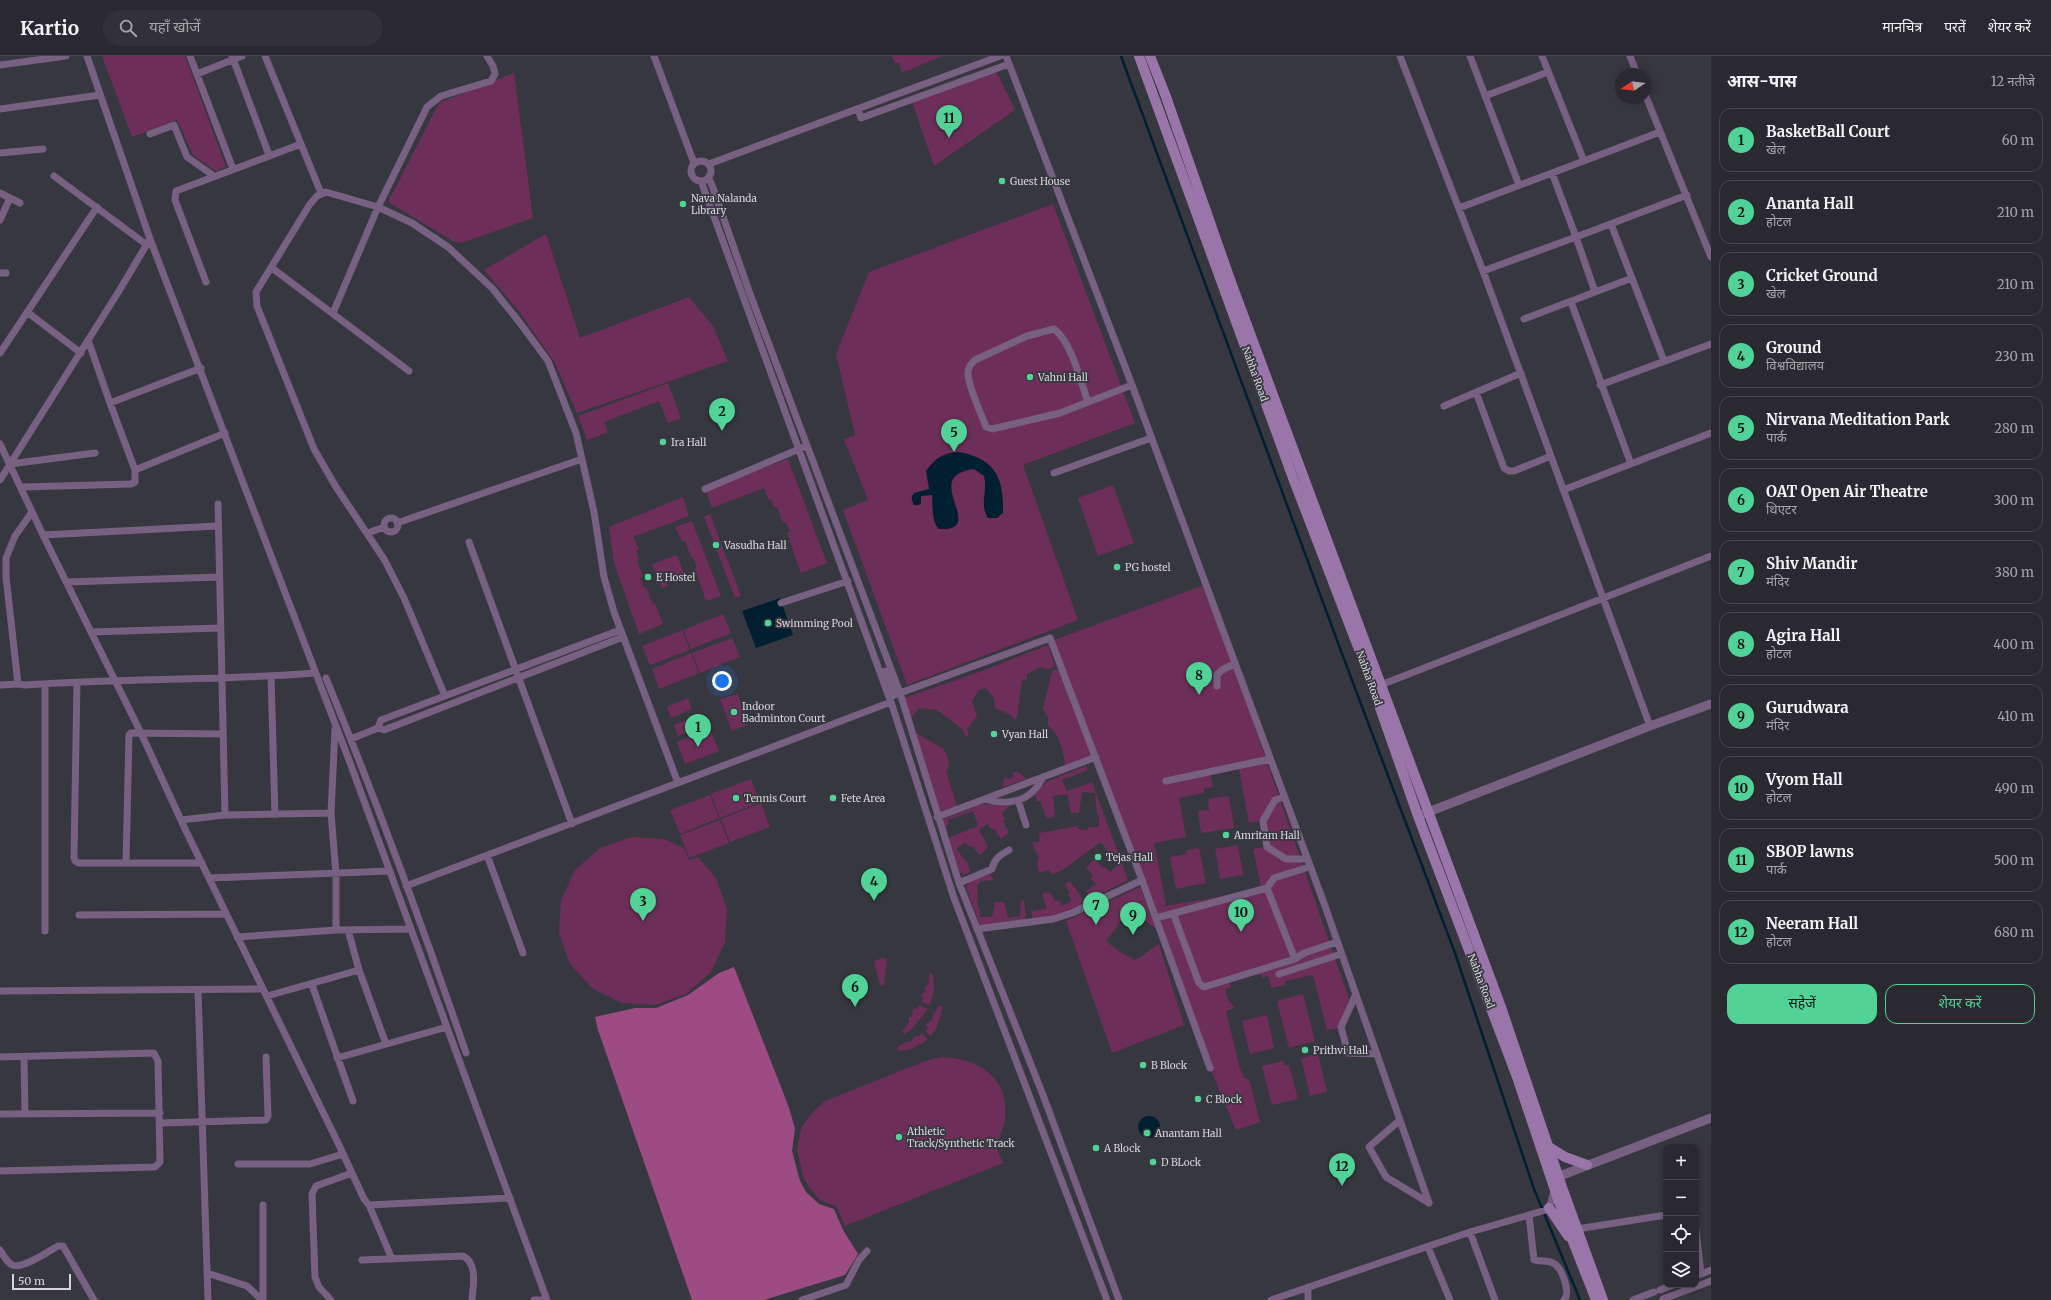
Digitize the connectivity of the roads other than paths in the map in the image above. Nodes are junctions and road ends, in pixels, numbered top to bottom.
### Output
1 (66, 56) edge
2 (87, 56) edge
3 (190, 56) edge
4 (242, 56) edge
5 (265, 56) edge
6 (488, 56) edge
7 (654, 56) edge
8 (1000, 56) edge
9 (1006, 56) edge
10 (1139, 56) edge
11 (1150, 56) edge
12 (1400, 56) edge
13 (1470, 56) edge
14 (1542, 56) edge
15 (1630, 56) edge
16 (233, 58) edge
17 (1010, 64) junction
18 (0, 65) edge
19 (1635, 68) edge
20 (1548, 72) junction
21 (197, 74) junction
22 (100, 95) junction
23 (1485, 96) junction
24 (1649, 104) edge
25 (0, 109) edge
26 (858, 109) junction
27 (1660, 132) junction
28 (150, 134) dead end
29 (301, 144) junction
30 (43, 149) dead end
31 (0, 153) edge
32 (269, 155) junction
33 (1584, 161) junction
34 (694, 163) junction
35 (709, 164) junction
36 (233, 169) junction
37 (1552, 173) junction
38 (54, 176) dead end
39 (214, 176) junction
40 (705, 180) junction
41 (1519, 185) junction
42 (0, 193) edge
43 (321, 194) junction
44 (1686, 195) junction
45 (10, 198) junction
46 (20, 203) dead end
47 (97, 207) junction
48 (378, 208) junction
49 (1459, 208) junction
50 (0, 220) edge
51 (1611, 224) junction
52 (1576, 237) junction
53 (149, 242) junction
54 (1711, 257) edge
55 (272, 268) junction
56 (1483, 271) junction
57 (1632, 278) junction
58 (206, 282) dead end
59 (1595, 292) junction
60 (1571, 302) junction
61 (26, 312) junction
62 (332, 313) junction
63 (1524, 319) dead end
64 (88, 340) junction
65 (1711, 344) edge
66 (0, 353) edge
67 (81, 353) junction
68 (1664, 361) junction
69 (201, 368) junction
70 (409, 371) dead end
71 (1520, 374) junction
72 (1132, 385) junction
73 (1600, 385) junction
74 (1476, 392) junction
75 (1088, 402) junction
76 (110, 403) junction
77 (1444, 406) dead end
78 (1711, 433) edge
79 (225, 434) junction
80 (1152, 438) junction
81 (0, 444) edge
82 (804, 447) junction
83 (95, 453) dead end
84 (1550, 456) junction
85 (582, 459) junction
86 (10, 464) junction
87 (1630, 464) junction
88 (135, 470) junction
89 (1054, 474) dead end
90 (0, 480) edge
91 (22, 487) junction
92 (705, 488) dead end
93 (1564, 490) junction
94 (218, 504) dead end
95 (32, 512) junction
96 (217, 526) junction
97 (368, 533) junction
98 (43, 535) junction
99 (469, 542) dead end
100 (1711, 556) edge
101 (219, 577) junction
102 (67, 582) junction
103 (848, 582) junction
104 (1603, 598) junction
105 (782, 603) dead end
106 (220, 628) junction
107 (620, 630) junction
108 (91, 632) junction
109 (623, 637) junction
110 (1234, 664) junction
111 (514, 670) junction
112 (314, 673) junction
113 (271, 676) junction
114 (223, 677) junction
115 (326, 678) dead end
116 (518, 678) junction
117 (115, 680) junction
118 (77, 682) junction
119 (18, 684) junction
120 (45, 684) junction
121 (0, 685) edge
122 (1217, 686) dead end
123 (1377, 686) junction
124 (445, 696) junction
125 (893, 697) junction
126 (1711, 704) edge
127 (336, 725) junction
128 (1650, 726) junction
129 (378, 728) junction
130 (141, 733) junction
131 (224, 734) junction
132 (351, 739) junction
133 (1096, 757) junction
134 (1270, 759) junction
135 (1043, 777) junction
136 (1166, 781) dead end
137 (678, 783) junction
138 (1284, 797) junction
139 (985, 799) junction
140 (1018, 800) junction
141 (331, 813) junction
142 (1423, 814) junction
143 (225, 815) junction
144 (275, 815) junction
145 (937, 817) junction
146 (181, 820) junction
147 (572, 824) junction
148 (1026, 825) dead end
149 (1009, 850) dead end
150 (487, 856) junction
151 (1307, 859) junction
152 (126, 863) junction
153 (202, 863) junction
154 (1309, 867) junction
155 (390, 871) junction
156 (336, 874) junction
157 (209, 878) junction
158 (1142, 880) junction
159 (959, 882) junction
160 (406, 886) junction
161 (1267, 888) junction
162 (226, 914) junction
163 (1173, 914) junction
164 (79, 915) dead end
165 (1156, 918) junction
166 (411, 929) junction
167 (976, 929) junction
168 (336, 930) junction
169 (348, 930) junction
170 (45, 931) dead end
171 (237, 937) junction
172 (1337, 942) junction
173 (983, 946) junction
174 (973, 948) junction
175 (523, 953) dead end
176 (1341, 954) junction
177 (1295, 958) junction
178 (359, 970) junction
179 (1279, 974) dead end
180 (312, 985) junction
181 (263, 989) junction
182 (198, 990) junction
183 (0, 991) edge
184 (1356, 994) junction
185 (267, 996) junction
186 (447, 1027) junction
187 (1504, 1028) junction
188 (386, 1044) junction
189 (466, 1053) dead end
190 (1377, 1054) junction
191 (0, 1057) edge
192 (24, 1057) junction
193 (266, 1057) dead end
194 (337, 1058) junction
195 (1210, 1068) dead end
196 (352, 1100) dead end
197 (160, 1113) junction
198 (0, 1114) edge
199 (25, 1114) junction
200 (1711, 1118) edge
201 (1400, 1120) junction
202 (203, 1122) junction
203 (160, 1123) junction
204 (1549, 1147) junction
205 (343, 1154) junction
206 (238, 1164) dead end
207 (1587, 1165) junction
208 (1070, 1170) junction
209 (0, 1171) edge
210 (352, 1174) junction
211 (1059, 1174) junction
212 (1555, 1178) junction
213 (1559, 1191) junction
214 (510, 1198) junction
215 (369, 1205) junction
216 (262, 1206) dead end
217 (1545, 1210) junction
218 (1529, 1215) junction
219 (1663, 1215) edge
220 (1577, 1229) junction
221 (1470, 1232) junction
222 (1572, 1239) junction
223 (1428, 1247) junction
224 (0, 1250) edge
225 (867, 1251) dead end
226 (392, 1259) junction
227 (362, 1260) dead end
228 (1711, 1270) edge
229 (207, 1272) junction
230 (1699, 1275) edge
231 (1711, 1281) edge
232 (1308, 1287) junction
233 (1665, 1288) edge
234 (1659, 1290) junction
235 (1666, 1299) edge
236 (94, 1300) edge
237 (208, 1300) edge
238 (263, 1300) edge
239 (331, 1300) edge
240 (472, 1300) edge
241 (534, 1300) edge
242 (547, 1300) edge
243 (802, 1300) edge
244 (1107, 1300) edge
245 (1119, 1300) edge
246 (1271, 1300) edge
247 (1308, 1300) edge
248 (1450, 1300) edge
249 (1495, 1300) edge
250 (1564, 1300) edge
251 (1596, 1300) edge
252 (1603, 1300) edge
253 (1633, 1300) edge

1 - 18 street
2 - 22 street
3 - 21 street
4 - 16 street
5 - 29 street
6 - 48 street
7 - 34 street
8 - 26 street
9 - 17 street
10 - 123 main road, Nabha Road
11 - 123 main road, Nabha Road
12 - 49 street
13 - 23 street
14 - 20 street
15 - 19 street
16 - 21 street
16 - 32 street
17 - 26 street
17 - 72 street
20 - 23 street
20 - 33 street
21 - 36 street
22 - 25 street
22 - 53 street
23 - 41 street
24 - 27 street
26 - 35 street
27 - 33 street
27 - 44 street
28 - 39 street
29 - 32 street
29 - 43 street
30 - 31 street
32 - 36 street
33 - 37 street
34 - 35 street
34 - 40 street
35 - 40 street
36 - 39 street
37 - 41 street
37 - 52 street
38 - 47 street
39 - 58 street
40 - 82 street
41 - 49 street
42 - 45 street
43 - 48 street
43 - 55 street
44 - 51 street
44 - 54 street
45 - 46 street
45 - 50 street
47 - 53 street
47 - 61 street
48 - 62 street
48 - 85 street
49 - 56 street
51 - 52 street
51 - 57 street
52 - 56 street
52 - 59 street
53 - 64 street
53 - 69 street
55 - 62 street
55 - 97 street
56 - 71 street
57 - 59 street
57 - 68 street
59 - 60 street
60 - 63 street
60 - 73 street
61 - 66 street
61 - 67 street
62 - 70 street
64 - 67 street
64 - 76 street
65 - 68 street
67 - 86 street
68 - 73 street
69 - 76 street
69 - 79 street
71 - 74 street
71 - 84 street
72 - 75 street
72 - 80 street
73 - 87 street
74 - 77 street
74 - 84 street
75 - 75 street
76 - 88 street
78 - 87 street
79 - 88 street
79 - 112 street
80 - 89 street
80 - 110 street
81 - 86 street
82 - 92 street
82 - 103 street
82 - 125 street
83 - 86 street
84 - 93 street
85 - 97 street
85 - 107 street
86 - 90 street
86 - 91 street
87 - 93 street
88 - 91 street
91 - 95 street
93 - 104 street
94 - 96 street
95 - 98 street
95 - 119 street
96 - 98 street
96 - 101 street
97 - 124 street
98 - 102 street
99 - 111 street
100 - 104 street
101 - 102 street
101 - 106 street
102 - 108 street
103 - 105 street
103 - 125 street
104 - 123 street
104 - 128 street
106 - 108 street
106 - 114 street
107 - 109 street
107 - 111 street
108 - 117 street
109 - 116 street
109 - 137 street
110 - 122 street
110 - 134 street
111 - 116 street
111 - 124 street
112 - 113 street
112 - 127 street
113 - 114 street
113 - 144 street
114 - 117 street
114 - 131 street
115 - 132 street
116 - 129 street
116 - 147 street
117 - 118 street
117 - 130 street
118 - 120 street
118 - 152 street
119 - 120 street
119 - 121 street
120 - 170 street
123 - 142 main road, Nabha Road
124 - 129 street
125 - 133 street
125 - 137 street
125 - 145 street
125 - 174 street
126 - 128 street
127 - 141 street
127 - 155 street
128 - 142 street
129 - 132 street
130 - 131 street
130 - 146 street
130 - 152 street
131 - 143 street
132 - 160 street
133 - 135 street
133 - 158 street
134 - 136 street
134 - 138 street
135 - 139 street
135 - 140 street
137 - 147 street
138 - 151 street
138 - 151 street
139 - 140 street
139 - 145 street
140 - 148 street
141 - 144 street
141 - 156 street
142 - 187 main road, Nabha Road
143 - 144 street
143 - 146 street
145 - 159 street
146 - 153 street
147 - 150 street
149 - 159 street
150 - 160 street
150 - 175 street
151 - 154 street
152 - 153 street
153 - 157 street
154 - 161 street
154 - 172 street
155 - 156 street
155 - 166 street
156 - 157 street
156 - 168 street
157 - 162 street
158 - 165 street
158 - 167 street
159 - 167 street
160 - 189 street
161 - 163 street
161 - 177 street
162 - 164 street
162 - 171 street
163 - 165 street
163 - 177 street
165 - 195 street
166 - 169 street
166 - 186 street
167 - 173 street
168 - 169 street
168 - 171 street
169 - 178 street
171 - 181 street
172 - 176 street
172 - 177 street
173 - 174 street
173 - 208 street
174 - 211 street
176 - 179 street
176 - 184 street
178 - 180 street
178 - 188 street
180 - 185 street
180 - 194 street
181 - 182 street
181 - 185 street
182 - 183 street
182 - 202 street
184 - 190 street
184 - 190 street
185 - 205 street
186 - 188 street
186 - 214 street
187 - 204 main road, Nabha Road
187 - 212 main road, Nabha Road
188 - 194 street
190 - 201 street
191 - 192 street
192 - 197 street
192 - 199 street
193 - 202 street
194 - 196 street
197 - 199 street
197 - 203 street
198 - 199 street
200 - 207 street
201 - 201 street
202 - 203 street
202 - 229 street
203 - 209 street
204 - 207 main road
204 - 212 main road, Nabha Road
205 - 206 street
205 - 210 street
207 - 212 street
208 - 211 street
208 - 245 street
210 - 215 street
210 - 239 street
211 - 244 street
212 - 213 main road, Nabha Road
213 - 217 street
213 - 220 main road, Nabha Road
213 - 222 main road, Nabha Road
214 - 215 street
214 - 242 street
215 - 226 street
216 - 238 street
217 - 218 street
217 - 222 main road
218 - 221 street
218 - 250 street
219 - 220 street
220 - 252 main road, Nabha Road
221 - 223 street
221 - 249 street
222 - 251 main road, Nabha Road
223 - 232 street
223 - 248 street
224 - 236 street
225 - 243 street
226 - 227 street
226 - 240 street
228 - 230 street
229 - 237 street
229 - 238 street
231 - 235 street
232 - 246 street
232 - 247 street
233 - 234 street
234 - 235 street
234 - 253 street
241 - 242 street

